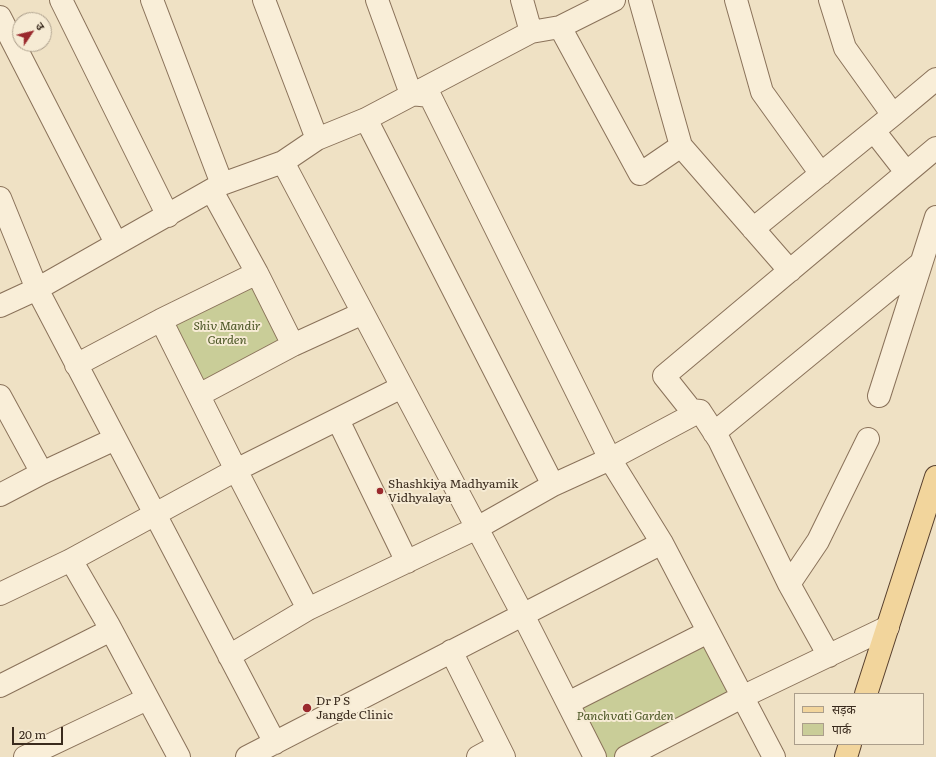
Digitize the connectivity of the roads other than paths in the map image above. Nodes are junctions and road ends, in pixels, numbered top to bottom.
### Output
1 (61, 0) edge
2 (152, 0) edge
3 (264, 0) edge
4 (377, 0) edge
5 (522, 0) edge
6 (614, 0) edge
7 (640, 0) edge
8 (736, 0) edge
9 (830, 0) edge
10 (0, 17) edge
11 (560, 27) junction
12 (531, 32) junction
13 (936, 79) edge
14 (411, 94) junction
15 (893, 115) junction
16 (366, 119) junction
17 (874, 131) junction
18 (317, 139) junction
19 (682, 146) junction
20 (936, 148) edge
21 (283, 162) junction
22 (906, 172) junction
23 (821, 174) junction
24 (217, 188) junction
25 (1, 201) edge
26 (168, 216) junction
27 (936, 217) edge
28 (752, 229) junction
29 (116, 243) junction
30 (927, 257) edge
31 (790, 271) junction
32 (257, 273) junction
33 (36, 289) junction
34 (0, 306) edge
35 (363, 313) junction
36 (161, 320) junction
37 (293, 344) junction
38 (76, 365) junction
39 (402, 387) junction
40 (199, 395) junction
41 (0, 396) edge
42 (879, 396) dead end
43 (700, 411) junction
44 (338, 420) junction
45 (714, 433) junction
46 (115, 439) junction
47 (868, 439) dead end
48 (610, 459) junction
49 (236, 470) junction
50 (42, 473) junction
51 (936, 477) edge
52 (553, 485) junction
53 (0, 495) edge
54 (155, 515) junction
55 (477, 528) junction
56 (662, 543) junction
57 (71, 560) junction
58 (407, 562) junction
59 (789, 584) junction
60 (0, 594) edge
61 (308, 609) junction
62 (523, 615) junction
63 (888, 628) junction
64 (111, 630) junction
65 (708, 632) junction
66 (451, 651) junction
67 (229, 656) junction
68 (829, 656) junction
69 (0, 686) edge
70 (866, 693) edge
71 (742, 697) junction
72 (147, 698) junction
73 (568, 703) junction
74 (275, 743) junction
75 (850, 745) edge
76 (501, 751) edge
77 (25, 757) edge
78 (178, 757) edge
79 (247, 757) edge
80 (478, 757) edge
81 (595, 757) edge
82 (626, 757) edge
83 (774, 757) edge
84 (846, 757) edge

1 - 26 street
2 - 24 street
3 - 18 street
4 - 14 street
5 - 12 street
6 - 11 street
7 - 19 street
8 - 23 street
9 - 15 street
10 - 29 street
11 - 12 street
11 - 19 street
12 - 14 street
13 - 15 street
14 - 16 street
14 - 48 street
15 - 17 street
16 - 18 street
16 - 52 street
17 - 22 street
17 - 23 street
18 - 21 street
19 - 28 street
20 - 22 street
21 - 24 street
21 - 35 street
22 - 31 street
23 - 28 street
24 - 26 street
24 - 32 street
25 - 33 street
26 - 29 street
27 - 30 street
28 - 31 street
29 - 33 street
30 - 42 street
30 - 45 street
31 - 43 street
32 - 36 street
32 - 37 street
33 - 34 street
33 - 38 street
35 - 37 street
35 - 39 street
36 - 38 street
36 - 40 street
37 - 40 street
38 - 46 street
39 - 44 street
39 - 55 street
40 - 49 street
41 - 50 street
43 - 45 street
43 - 48 street
44 - 49 street
44 - 58 street
45 - 59 street
46 - 50 street
46 - 54 street
47 - 59 street
48 - 52 street
48 - 56 street
49 - 54 street
49 - 61 street
50 - 53 street
51 - 63 main road
52 - 55 street
54 - 57 street
54 - 67 street
55 - 58 street
55 - 62 street
56 - 62 street
56 - 65 street
57 - 60 street
57 - 64 street
58 - 61 street
59 - 68 street
61 - 67 street
62 - 66 street
62 - 73 street
63 - 68 street
63 - 70 main road
64 - 69 street
64 - 72 street
65 - 71 street
65 - 73 street
66 - 74 street
66 - 76 street
67 - 74 street
68 - 71 street
71 - 82 street
71 - 83 street
72 - 77 street
72 - 78 street
73 - 81 street
74 - 79 street
75 - 84 main road
76 - 80 street

